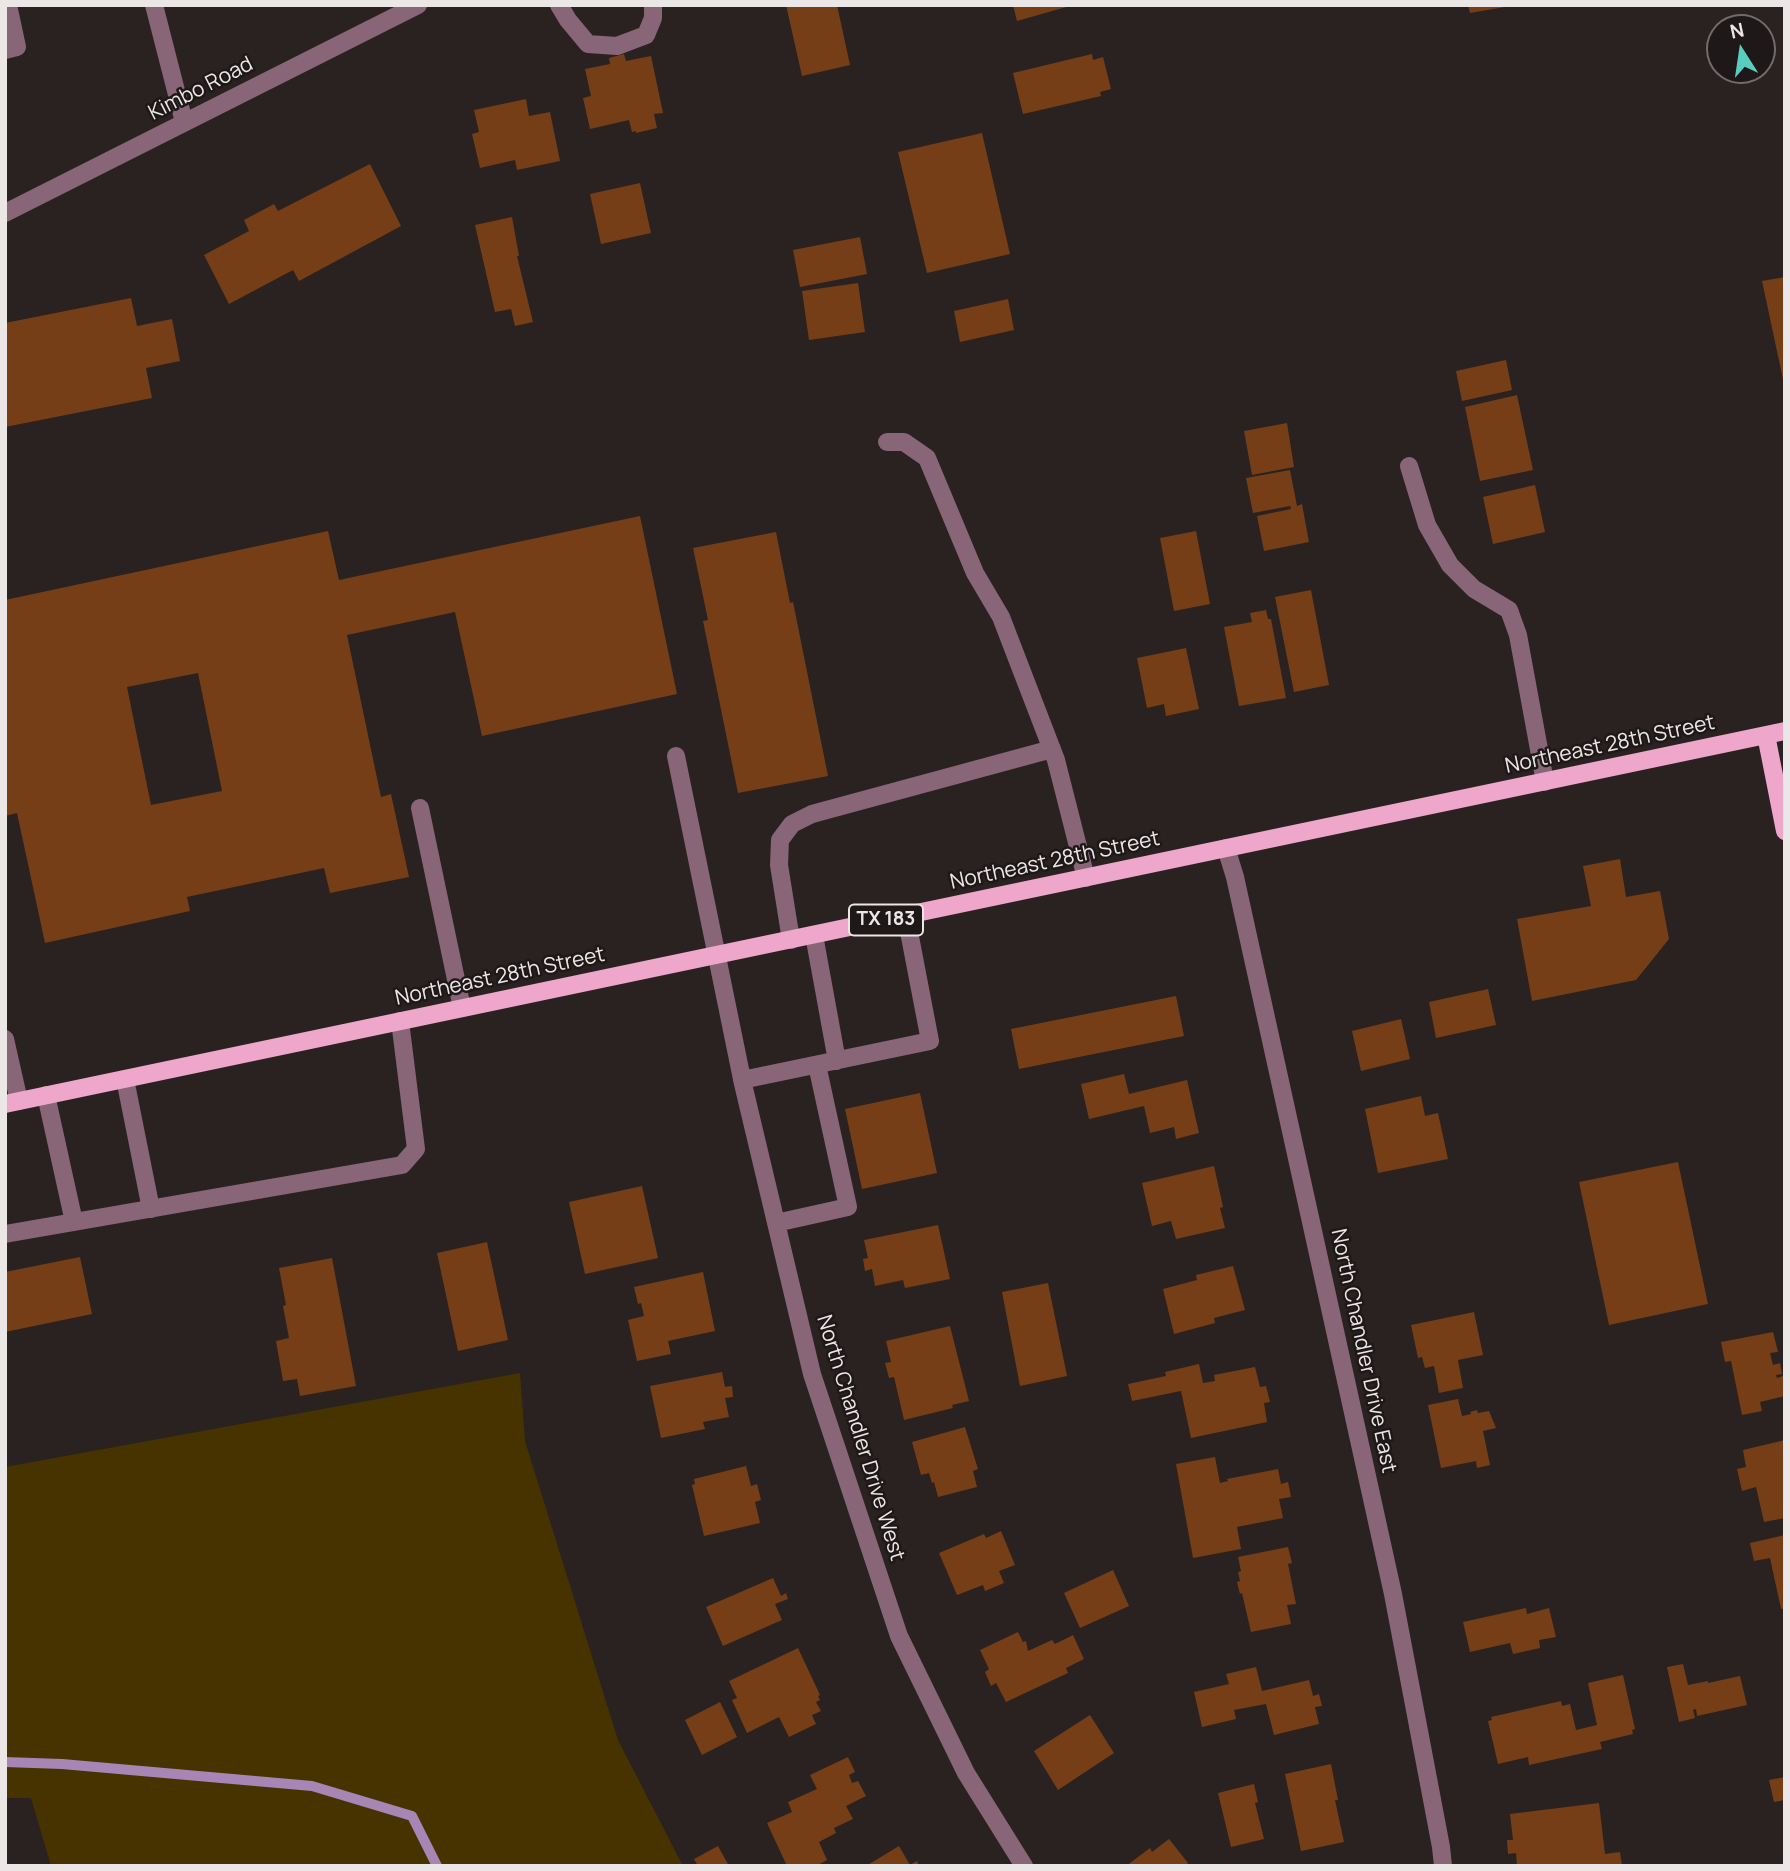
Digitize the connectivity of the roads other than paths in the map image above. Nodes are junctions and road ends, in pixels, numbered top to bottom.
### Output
1 (8, 5) edge
2 (154, 5) edge
3 (418, 5) edge
4 (559, 5) edge
5 (653, 5) edge
6 (5, 50) edge
7 (184, 122) junction
8 (5, 213) edge
9 (887, 442) dead end
10 (1409, 466) dead end
11 (1785, 731) edge
12 (1766, 735) junction
13 (1052, 749) junction
14 (676, 756) dead end
15 (1545, 782) junction
16 (420, 808) dead end
17 (1785, 831) edge
18 (1226, 848) junction
19 (1086, 878) junction
20 (906, 916) junction
21 (814, 935) junction
22 (791, 940) junction
23 (717, 955) junction
24 (462, 1008) junction
25 (400, 1021) junction
26 (5, 1039) edge
27 (837, 1061) junction
28 (817, 1065) junction
29 (125, 1079) junction
30 (742, 1080) junction
31 (46, 1096) junction
32 (12, 1103) edge
33 (151, 1209) junction
34 (74, 1222) junction
35 (776, 1223) junction
36 (5, 1234) edge
37 (1024, 1866) edge
38 (1443, 1866) edge

1 - 6 street
2 - 7 street
3 - 7 street, Kimbo Road
4 - 5 street
7 - 8 street, Kimbo Road
9 - 13 street
10 - 15 street
11 - 12 main road, Northeast 28th Street / TX 183
12 - 15 main road, Northeast 28th Street / TX 183
12 - 17 main road
13 - 19 street
13 - 22 street
14 - 23 street, North Chandler Drive West
15 - 18 main road, Northeast 28th Street / TX 183
16 - 24 street
18 - 19 main road, Northeast 28th Street / TX 183
18 - 38 street, North Chandler Drive East
19 - 20 main road, Northeast 28th Street / TX 183
20 - 21 main road, Northeast 28th Street / TX 183
20 - 27 street
21 - 22 main road, Northeast 28th Street / TX 183
21 - 27 street
22 - 23 main road, Northeast 28th Street / TX 183
23 - 24 main road, Northeast 28th Street / TX 183
23 - 30 street, North Chandler Drive West
24 - 25 main road, Northeast 28th Street / TX 183
25 - 29 main road, Northeast 28th Street / TX 183
25 - 33 street
26 - 32 street
27 - 28 street
28 - 30 street
28 - 35 street
29 - 31 main road, Northeast 28th Street / TX 183
29 - 33 street
30 - 35 street, North Chandler Drive West
31 - 32 main road, Northeast 28th Street / TX 183
31 - 34 street
33 - 34 street
34 - 36 street
35 - 37 street, North Chandler Drive West

